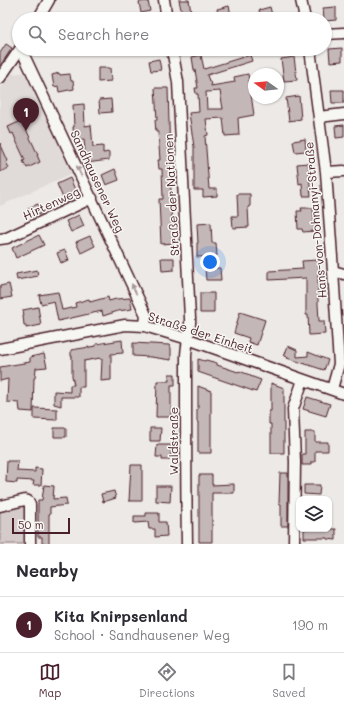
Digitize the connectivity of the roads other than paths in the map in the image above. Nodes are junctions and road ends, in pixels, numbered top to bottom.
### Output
1 (49, 0) edge
2 (164, 0) edge
3 (301, 0) edge
4 (42, 12) edge
5 (166, 12) edge
6 (304, 12) edge
7 (344, 33) edge
8 (332, 34) edge
9 (16, 56) edge
10 (24, 56) edge
11 (173, 56) edge
12 (311, 56) edge
13 (0, 78) edge
14 (344, 114) edge
15 (319, 117) junction
16 (326, 172) junction
17 (344, 172) edge
18 (92, 198) junction
19 (0, 239) edge
20 (333, 271) junction
21 (344, 274) edge
22 (145, 326) junction
23 (188, 339) junction
24 (0, 349) edge
25 (303, 380) junction
26 (332, 389) junction
27 (344, 394) edge
28 (0, 506) edge
29 (30, 544) edge
30 (187, 544) edge
31 (294, 544) edge

1 - 4 street
2 - 5 street
3 - 6 street
7 - 8 street
9 - 13 street
18 -> 10 street, Sandhausener Weg
11 - 23 street, Straße der Nationen
12 - 15 street, Hans-von-Dohnanyi-Straße
14 - 15 street
15 - 16 street, Hans-von-Dohnanyi-Straße
16 - 17 street
16 - 20 street, Hans-von-Dohnanyi-Straße
18 - 19 street, Hirtenweg
22 -> 18 street, Sandhausener Weg
20 - 21 street
20 - 26 street, Hans-von-Dohnanyi-Straße
22 - 23 street, Straße der Einheit
22 - 24 street, Straße der Einheit
23 - 25 street, Straße der Einheit
23 - 30 street, Waldstraße
25 - 26 street, Straße der Einheit
25 - 31 street
26 - 27 street, Straße der Einheit
28 - 29 street

